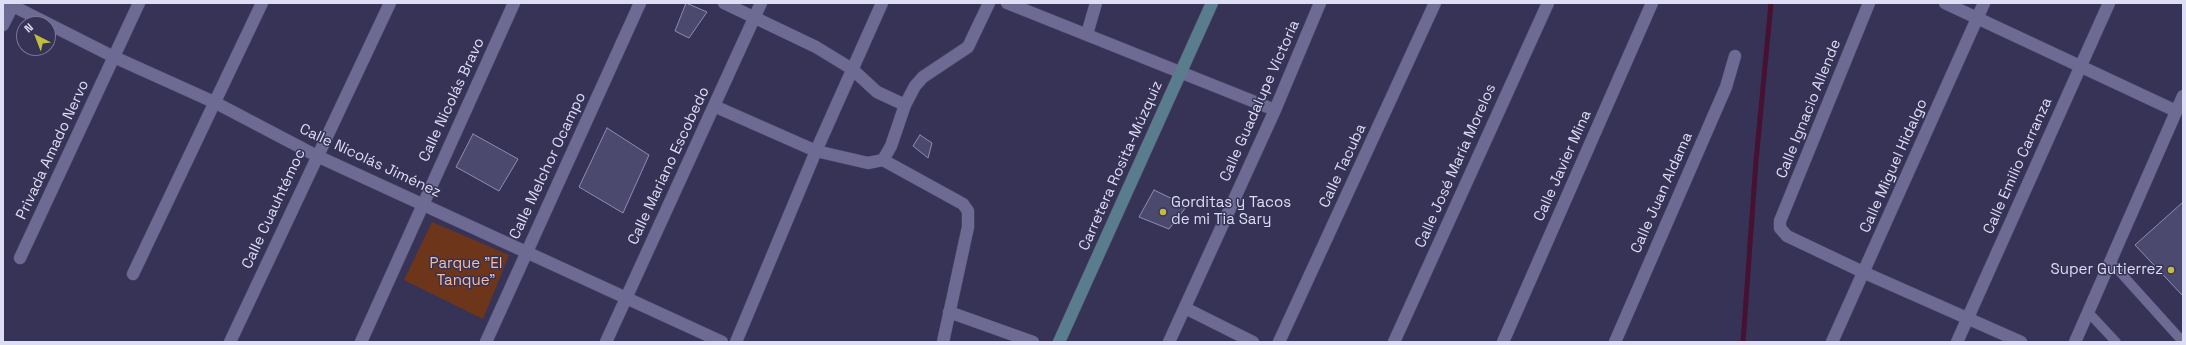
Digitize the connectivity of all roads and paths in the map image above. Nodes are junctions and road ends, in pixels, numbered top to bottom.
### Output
1 (139, 3) edge
2 (262, 3) edge
3 (390, 3) edge
4 (514, 3) edge
5 (640, 3) edge
6 (724, 3) edge
7 (761, 3) edge
8 (882, 3) edge
9 (989, 3) edge
10 (1007, 3) edge
11 (1096, 3) edge
12 (1212, 3) edge
13 (1320, 3) edge
14 (1435, 3) edge
15 (1548, 3) edge
16 (1652, 3) edge
17 (1869, 3) edge
18 (1945, 3) edge
19 (1984, 3) edge
20 (2109, 3) edge
21 (11, 4) edge
22 (754, 17) junction
23 (1978, 18) junction
24 (3, 25) edge
25 (1087, 34) junction
26 (1735, 56) dead end
27 (114, 57) junction
28 (2080, 66) junction
29 (852, 69) junction
30 (1181, 72) junction
31 (2183, 96) edge
32 (216, 103) junction
33 (905, 105) junction
34 (714, 106) junction
35 (1275, 110) junction
36 (2176, 111) junction
37 (816, 151) junction
38 (317, 156) junction
39 (883, 160) junction
40 (422, 203) junction
41 (526, 252) junction
42 (20, 258) dead end
43 (2110, 261) junction
44 (1865, 273) junction
45 (133, 274) dead end
46 (626, 297) junction
47 (1185, 308) junction
48 (949, 312) junction
49 (2088, 312) junction
50 (1968, 318) junction
51 (1282, 341) edge
52 (230, 342) edge
53 (361, 342) edge
54 (486, 342) edge
55 (606, 342) edge
56 (722, 342) edge
57 (736, 342) edge
58 (943, 342) edge
59 (1033, 342) edge
60 (1059, 342) edge
61 (1169, 342) edge
62 (1253, 342) edge
63 (1394, 342) edge
64 (1503, 342) edge
65 (1615, 342) edge
66 (1832, 342) edge
67 (1957, 342) edge
68 (2021, 342) edge
69 (2075, 342) edge
70 (2116, 342) edge
71 (2183, 342) edge

1 - 27 street, Privada Amado Nervo
2 - 32 street
3 - 38 street, Calle Cuauhtémoc
4 - 40 street, Calle Nicolás Bravo
5 - 41 street, Calle Melchor Ocampo
6 - 22 street
7 - 22 street, Calle Mariano Escobedo
8 - 29 street
9 - 33 street
10 - 25 street
11 - 25 street
12 - 30 main road, Carretera Rosita-Múzquiz
13 - 35 street, Calle Guadalupe Victoria
14 - 51 street, Calle Tacuba
15 - 63 street, Calle José María Morelos
16 - 64 street, Calle Javier Mina
17 - 44 street, Calle Ignacio Allende
18 - 23 street
19 - 23 street, Calle Miguel Hidalgo
20 - 28 street, Calle Emilio Carranza
21 - 24 street
21 - 27 street, Calle Nicolás Jiménez
22 - 29 street
22 - 34 street, Calle Mariano Escobedo
23 - 28 street
23 - 44 street, Calle Miguel Hidalgo
25 - 30 street
26 - 65 street, Calle Juan Aldama
27 - 32 street, Calle Nicolás Jiménez
27 - 42 street, Privada Amado Nervo
28 - 36 street
28 - 50 street, Calle Emilio Carranza
29 - 33 street
29 - 37 street
30 - 35 street
30 - 60 main road, Carretera Rosita-Múzquiz
31 - 36 street
32 - 38 street, Calle Nicolás Jiménez
32 - 45 street
33 - 39 street
34 - 37 street
34 - 46 street, Calle Mariano Escobedo
35 - 47 street, Calle Guadalupe Victoria
36 - 43 street
37 - 39 street
37 - 57 street
38 - 40 street, Calle Nicolás Jiménez
38 - 52 street, Calle Cuauhtémoc
39 - 48 street
40 - 41 street, Calle Nicolás Jiménez
40 - 53 street, Calle Nicolás Bravo
41 - 46 street, Calle Nicolás Jiménez
41 - 54 street, Calle Melchor Ocampo
43 - 49 street
43 - 71 lane
44 - 50 street
44 - 66 street, Calle Miguel Hidalgo
46 - 55 street, Calle Mariano Escobedo
46 - 56 street, Calle Nicolás Jiménez
47 - 61 street, Calle Guadalupe Victoria
47 - 62 street
48 - 58 street
48 - 59 street
49 - 69 street
49 - 70 lane
50 - 67 street, Calle Emilio Carranza
50 - 68 street

